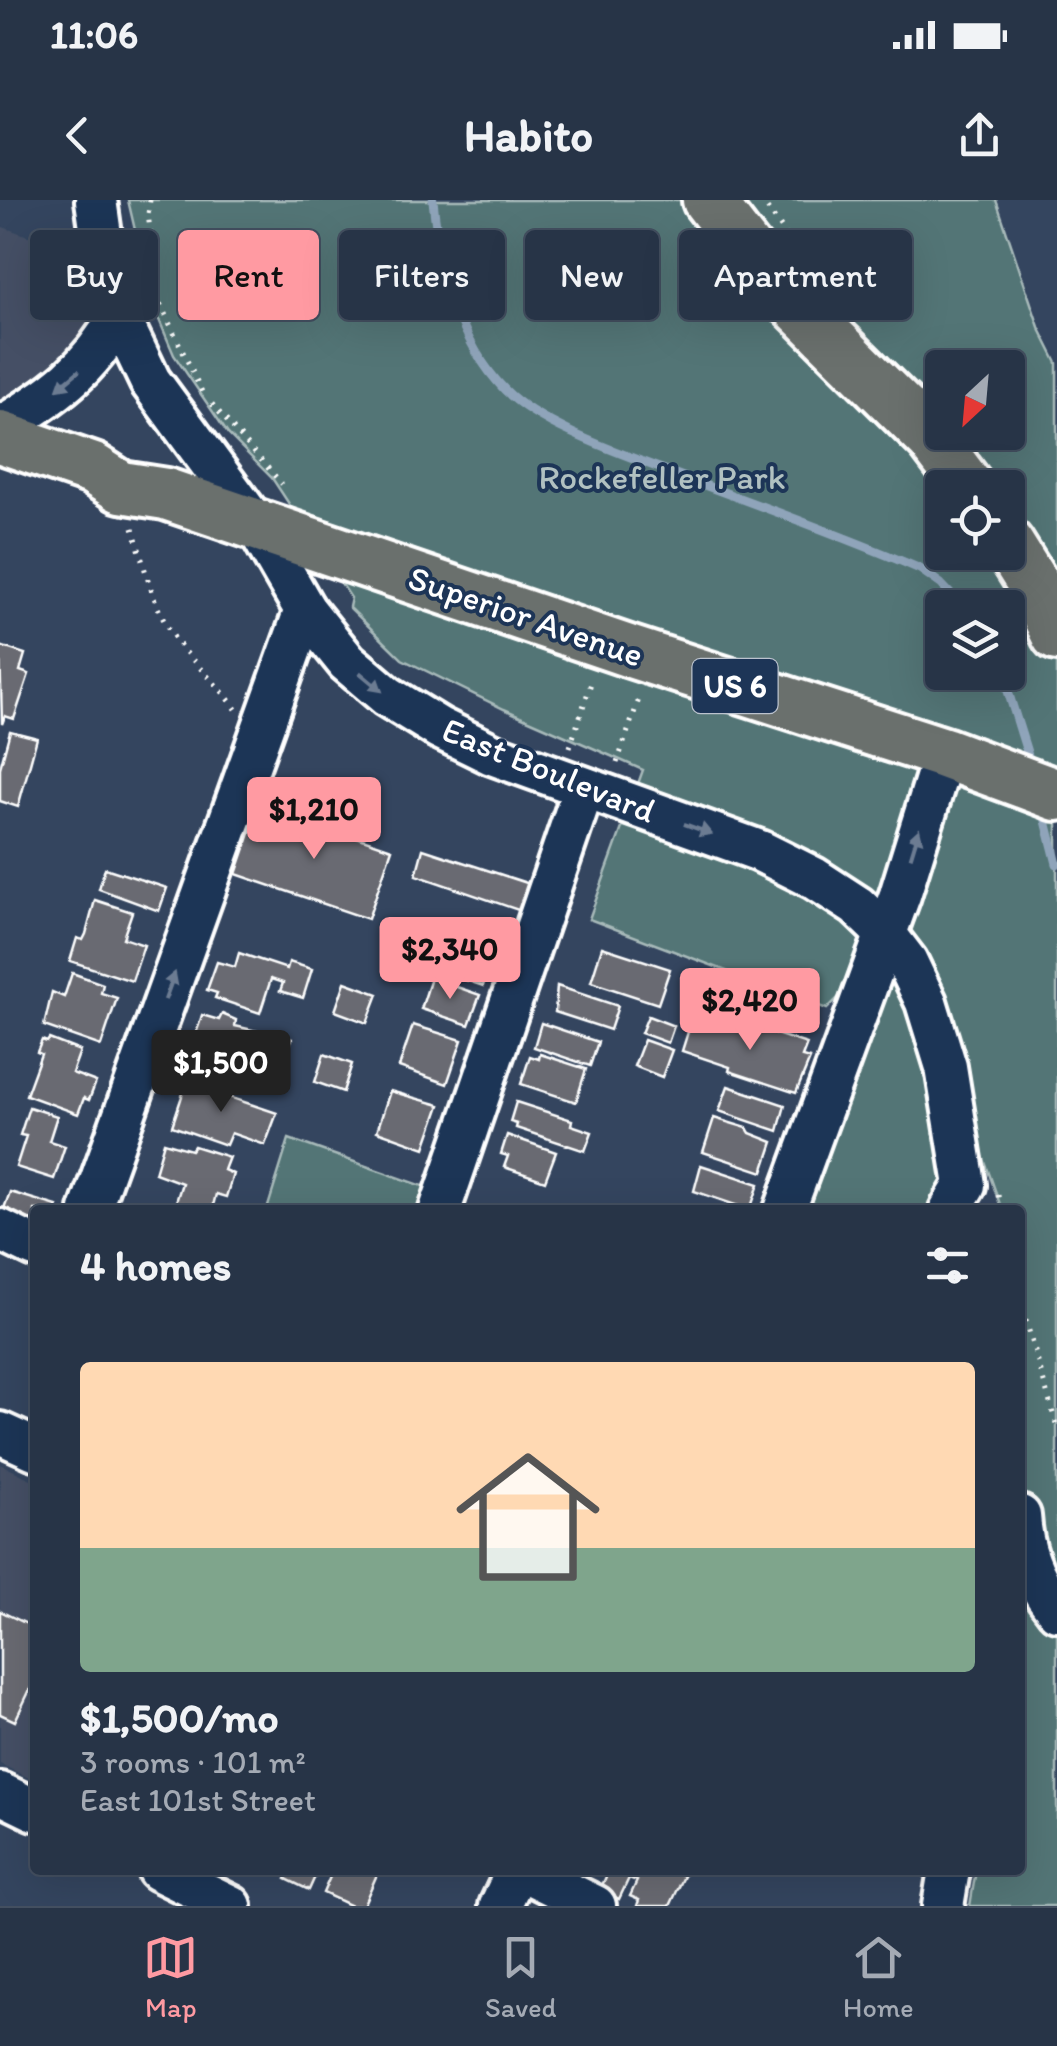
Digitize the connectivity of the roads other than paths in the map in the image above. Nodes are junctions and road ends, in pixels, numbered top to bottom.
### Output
1 (96, 200) edge
2 (708, 200) edge
3 (100, 230) edge
4 (117, 320) edge
5 (121, 320) edge
6 (0, 428) edge
7 (0, 438) edge
8 (955, 470) edge
9 (269, 504) junction
10 (1024, 570) edge
11 (305, 610) junction
12 (1057, 636) edge
13 (957, 758) junction
14 (600, 777) junction
15 (1057, 795) edge
16 (884, 932) junction
17 (962, 1202) edge
18 (92, 1205) edge
19 (442, 1205) edge
20 (787, 1205) edge
21 (0, 1230) edge
22 (30, 1245) edge
23 (0, 1433) edge
24 (30, 1447) edge
25 (1025, 1550) edge
26 (1057, 1610) edge
27 (168, 1875) edge
28 (517, 1875) edge
29 (530, 1875) edge
30 (948, 1875) edge
31 (232, 1906) edge
32 (500, 1906) edge
33 (595, 1906) edge
34 (943, 1906) edge

1 - 3 street, East Boulevard
2 - 8 main road
4 -> 6 street
5 - 9 street, East Boulevard
7 - 9 main road, Superior Avenue / US 6
9 - 11 street, East Boulevard
9 - 13 main road, Superior Avenue / US 6
10 - 12 main road
11 -> 14 street, East Boulevard
18 -> 11 street
13 - 15 main road, Superior Avenue / US 6
16 -> 13 street
14 -> 16 street, East Boulevard
14 - 19 street
16 - 17 street, East Boulevard
16 - 20 street
21 - 22 street
23 - 24 street
25 - 26 street
27 - 31 street
28 - 32 street
29 - 33 street
30 - 34 street

